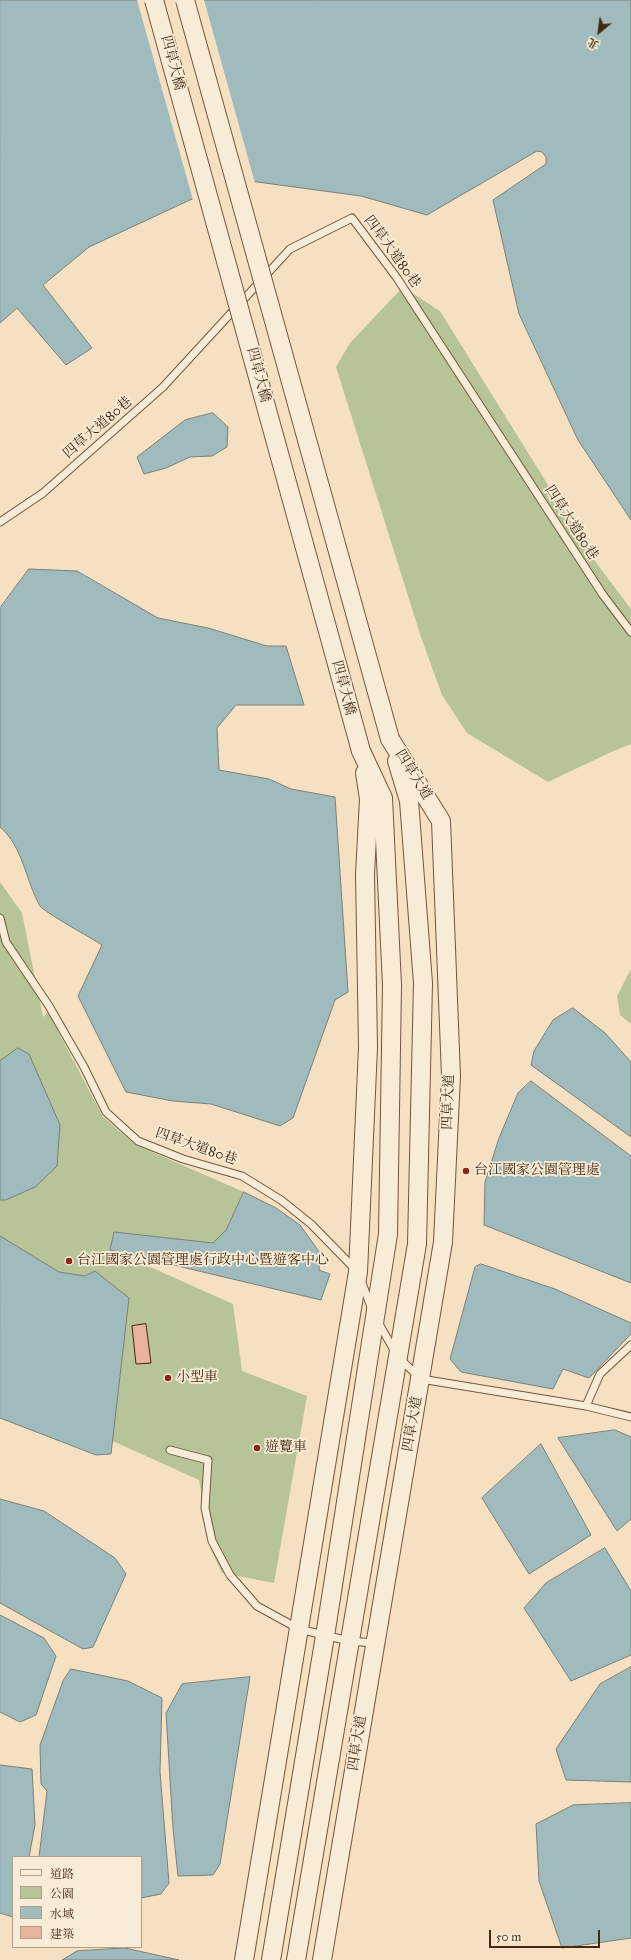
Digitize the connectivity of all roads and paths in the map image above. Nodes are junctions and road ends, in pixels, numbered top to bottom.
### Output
1 (154, 0) edge
2 (185, 0) edge
3 (0, 522) edge
4 (631, 632) edge
5 (390, 739) junction
6 (361, 751) junction
7 (0, 918) edge
8 (358, 1272) junction
9 (375, 1318) junction
10 (631, 1345) edge
11 (398, 1357) junction
12 (421, 1379) junction
13 (586, 1406) junction
14 (631, 1417) edge
15 (170, 1450) dead end
16 (299, 1629) junction
17 (325, 1636) junction
18 (349, 1640) junction
19 (375, 1643) junction
20 (244, 1960) edge
21 (271, 1960) edge
22 (296, 1960) edge
23 (322, 1960) edge

1 - 6 street, 四草大橋, bridge
2 - 5 street, 四草大橋, bridge
3 - 4 lane, 四草大道80巷
5 - 11 street, 四草大道
5 - 12 street, 四草大道
6 - 8 street
6 - 9 street
7 - 8 lane, 四草大道80巷
8 - 9 lane, 四草大道80巷
8 - 16 street
9 - 11 lane, 四草大道80巷
9 - 17 street
10 - 13 lane
11 - 12 lane, 四草大道80巷
11 - 18 street, 四草大道
12 - 13 lane
12 - 19 street, 四草大道
13 - 14 lane
15 - 16 lane
16 - 17 lane
16 - 20 street
17 - 18 lane
17 - 21 street
18 - 19 lane
18 - 22 street, 四草大道
19 - 23 street, 四草大道

